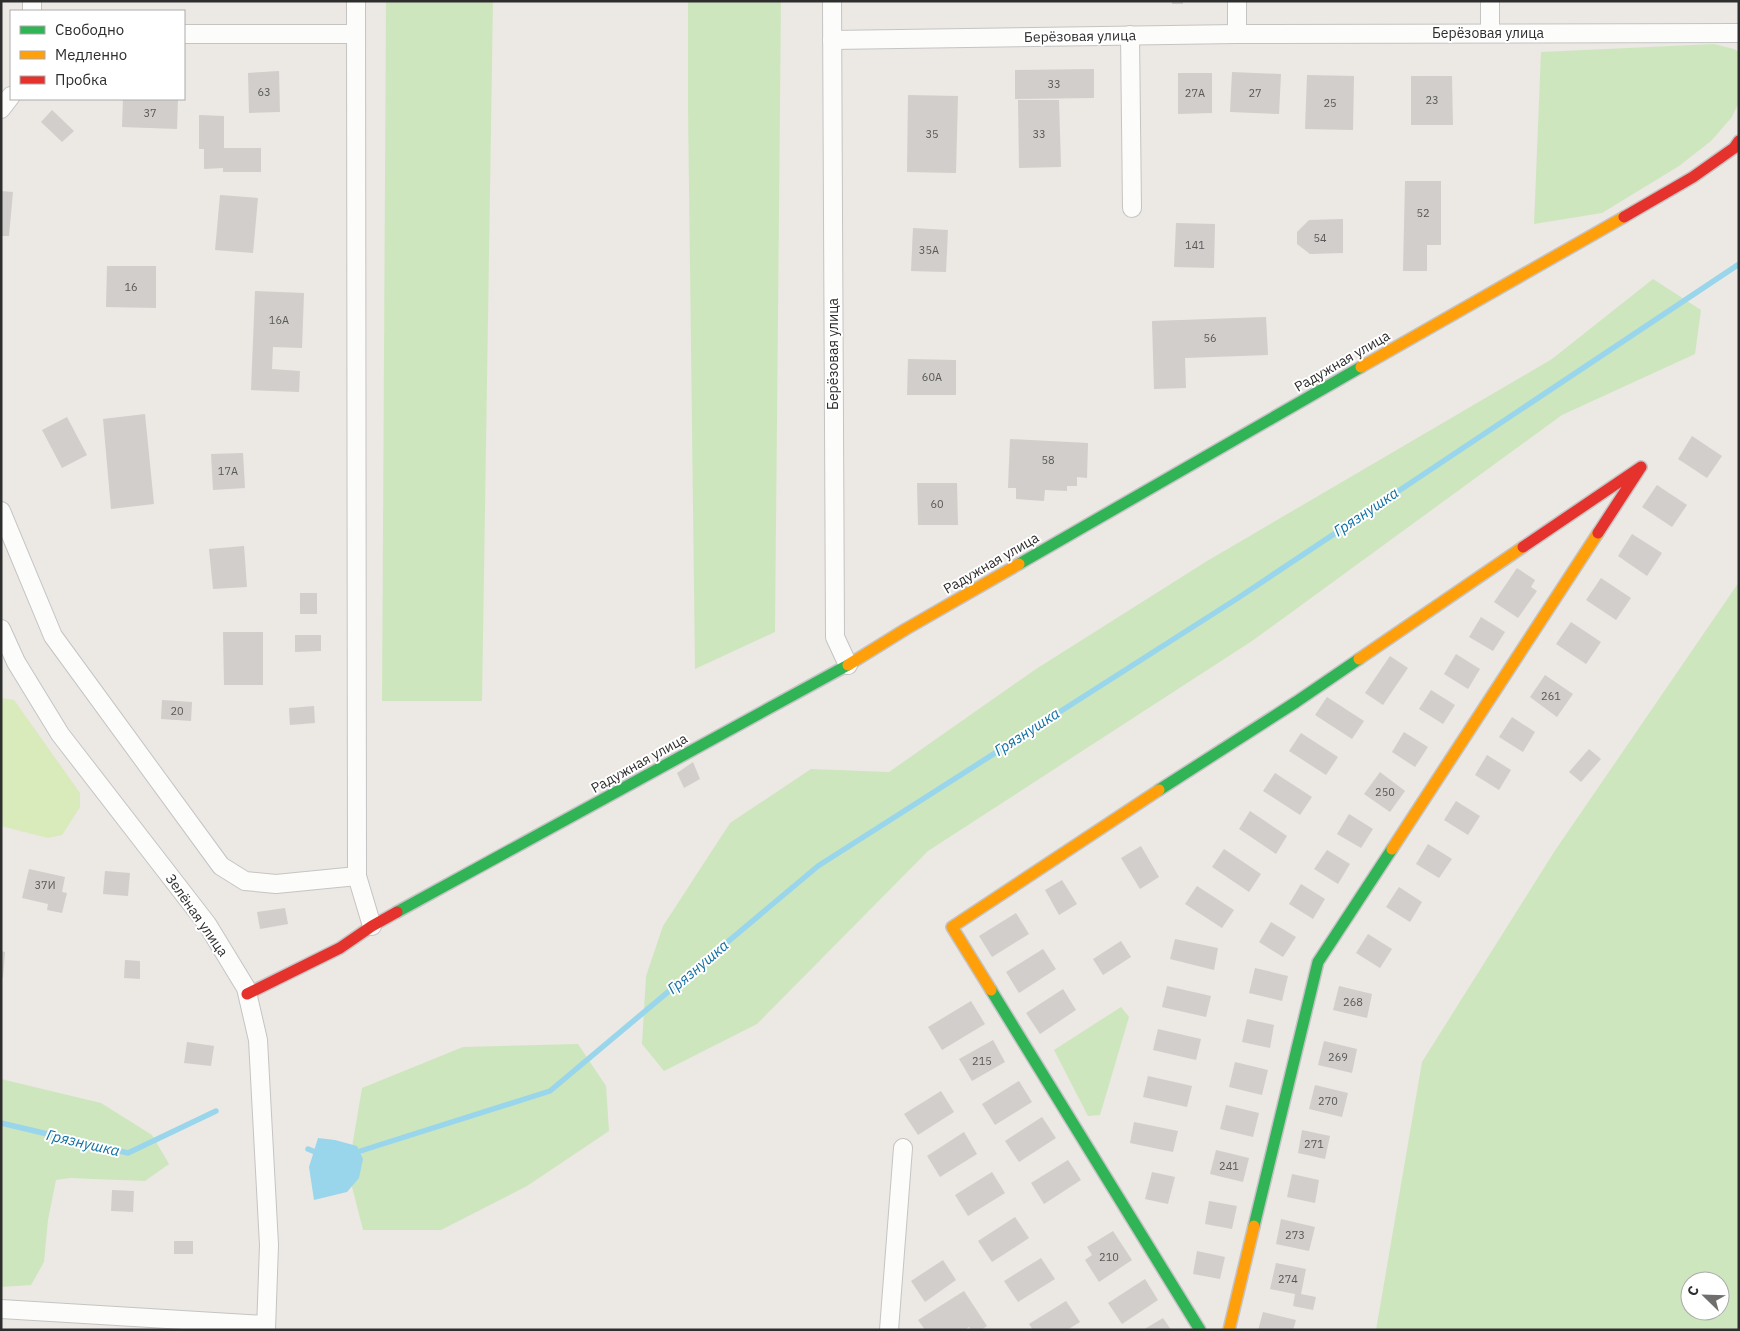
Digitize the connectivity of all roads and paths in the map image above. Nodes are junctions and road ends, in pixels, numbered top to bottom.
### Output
1 (356, 1) edge
2 (832, 1) edge
3 (1237, 1) edge
4 (1490, 1) edge
5 (1490, 33) junction
6 (1739, 33) edge
7 (185, 34) edge
8 (356, 34) junction
9 (1237, 34) junction
10 (1130, 35) junction
11 (832, 40) junction
12 (10, 97) edge
13 (1, 109) edge
14 (1739, 141) edge
15 (1132, 208) dead end
16 (1, 511) edge
17 (1, 628) edge
18 (848, 665) junction
19 (357, 876) junction
20 (372, 926) junction
21 (247, 994) junction
22 (903, 1148) dead end
23 (1, 1309) edge
24 (266, 1328) edge
25 (889, 1330) edge
26 (1200, 1330) edge
27 (1229, 1330) edge

1 - 8 street
2 - 11 street, Берёзовая улица
3 - 9 street
4 - 5 street
5 - 6 street, Берёзовая улица
5 - 9 street, Берёзовая улица
7 - 8 street
8 - 19 street
9 - 10 street, Берёзовая улица
10 - 11 street, Берёзовая улица
10 - 15 street
11 - 18 street, Берёзовая улица
12 - 13 street
14 - 18 street, Радужная улица
16 - 19 street
17 - 21 street, Зелёная улица
18 - 20 street, Радужная улица
19 - 20 street
20 - 21 street, Радужная улица
21 - 24 street, Зелёная улица
22 - 25 street
23 - 24 street
26 - 27 street

